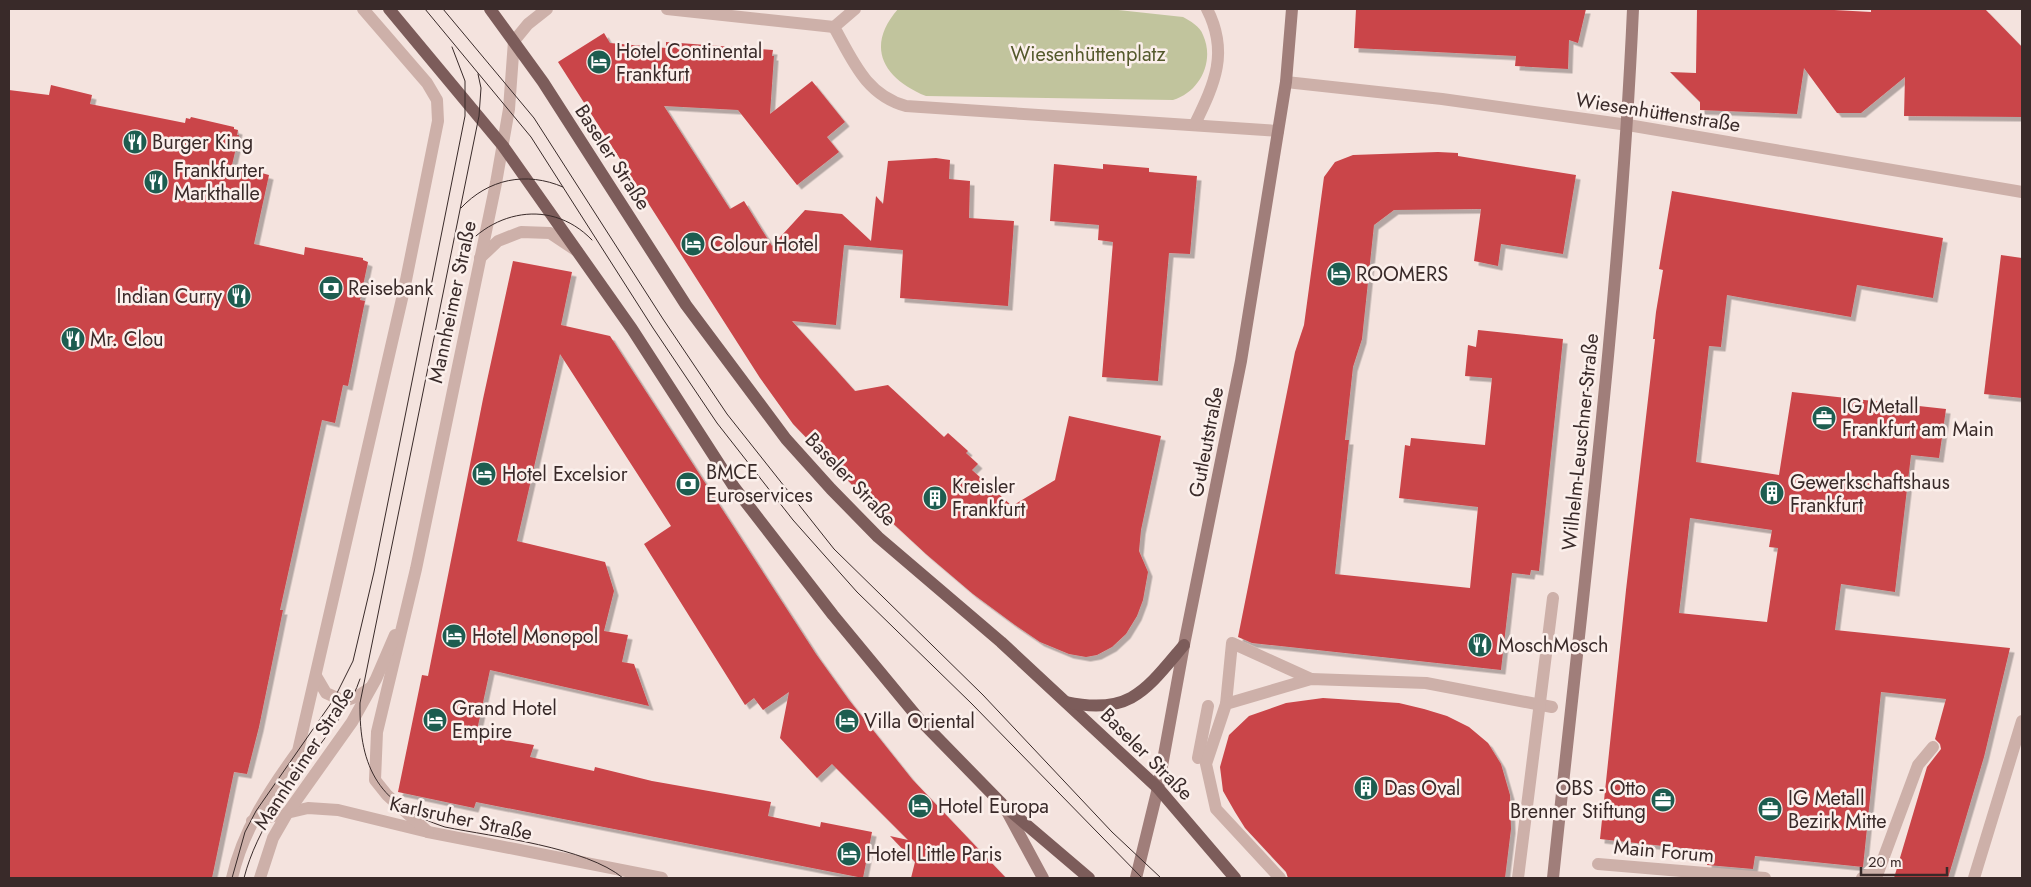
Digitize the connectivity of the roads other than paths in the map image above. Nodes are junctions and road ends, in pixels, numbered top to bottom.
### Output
1 (363, 9) edge
2 (389, 9) edge
3 (490, 9) edge
4 (547, 9) edge
5 (667, 9) edge
6 (855, 9) edge
7 (1207, 9) edge
8 (1292, 9) edge
9 (1633, 9) edge
10 (834, 27) junction
11 (514, 41) junction
12 (1286, 82) junction
13 (1195, 124) junction
14 (1628, 125) junction
15 (1278, 130) junction
16 (503, 146) junction
17 (2022, 192) edge
18 (578, 251) junction
19 (480, 258) junction
20 (416, 569) junction
21 (1553, 598) dead end
22 (1184, 645) junction
23 (316, 676) junction
24 (1310, 679) junction
25 (372, 687) junction
26 (1065, 701) junction
27 (1226, 704) junction
28 (1539, 704) junction
29 (1208, 706) dead end
30 (1552, 707) dead end
31 (2022, 721) edge
32 (1933, 747) dead end
33 (1202, 761) junction
34 (1158, 788) junction
35 (1002, 804) junction
36 (288, 812) junction
37 (252, 821) junction
38 (428, 832) junction
39 (1598, 864) dead end
40 (1727, 874) edge
41 (1878, 874) edge
42 (232, 878) edge
43 (260, 878) edge
44 (662, 878) edge
45 (1043, 878) edge
46 (1089, 878) edge
47 (1136, 878) edge
48 (1235, 878) edge
49 (1280, 878) edge
50 (1518, 878) edge
51 (1553, 878) edge
52 (1765, 878) edge
53 (1862, 878) edge
54 (1974, 878) edge

1 - 23 street, Mannheimer Straße
2 - 16 main road
3 - 11 main road, Baseler Straße
4 - 11 street
5 - 10 street
6 - 10 street
7 - 13 street
8 - 12 main road, Gutleutstraße
9 - 14 main road, Wilhelm-Leuschner-Straße
10 - 13 street
11 - 16 street, Mannheimer Straße
11 - 26 main road, Baseler Straße
12 - 14 street, Wiesenhüttenstraße
12 - 15 main road, Gutleutstraße
13 - 15 street
14 - 17 street, Wiesenhüttenstraße
14 - 51 main road, Wilhelm-Leuschner-Straße
15 - 22 main road, Gutleutstraße
16 - 18 main road
16 - 19 street, Mannheimer Straße
18 - 19 street
18 - 35 main road
19 - 20 street, Mannheimer Straße
20 - 25 street, Mannheimer Straße
20 - 38 street, Mannheimer Straße
21 - 28 street
22 - 26 main road
22 - 34 main road, Gutleutstraße
23 - 25 street, Mannheimer Straße
23 - 37 street, Mannheimer Straße
24 - 27 street
24 - 27 street
24 - 28 street
25 - 36 street, Mannheimer Straße
26 - 34 main road, Baseler Straße
27 - 33 street
28 - 30 street
28 - 50 street
29 - 33 street
31 - 54 street
32 - 41 street
33 - 49 street, Baseler Straße
34 - 47 main road, Gutleutstraße
34 - 48 main road, Baseler Straße
35 - 45 main road
35 - 46 main road
36 - 37 street, Karlsruher Straße
36 - 38 street, Karlsruher Straße
36 - 43 street, Mannheimer Straße
37 - 42 street, Mannheimer Straße
38 - 44 street, Karlsruher Straße
39 - 40 street, Main Forum
40 - 52 street, Main Forum
41 - 53 street

